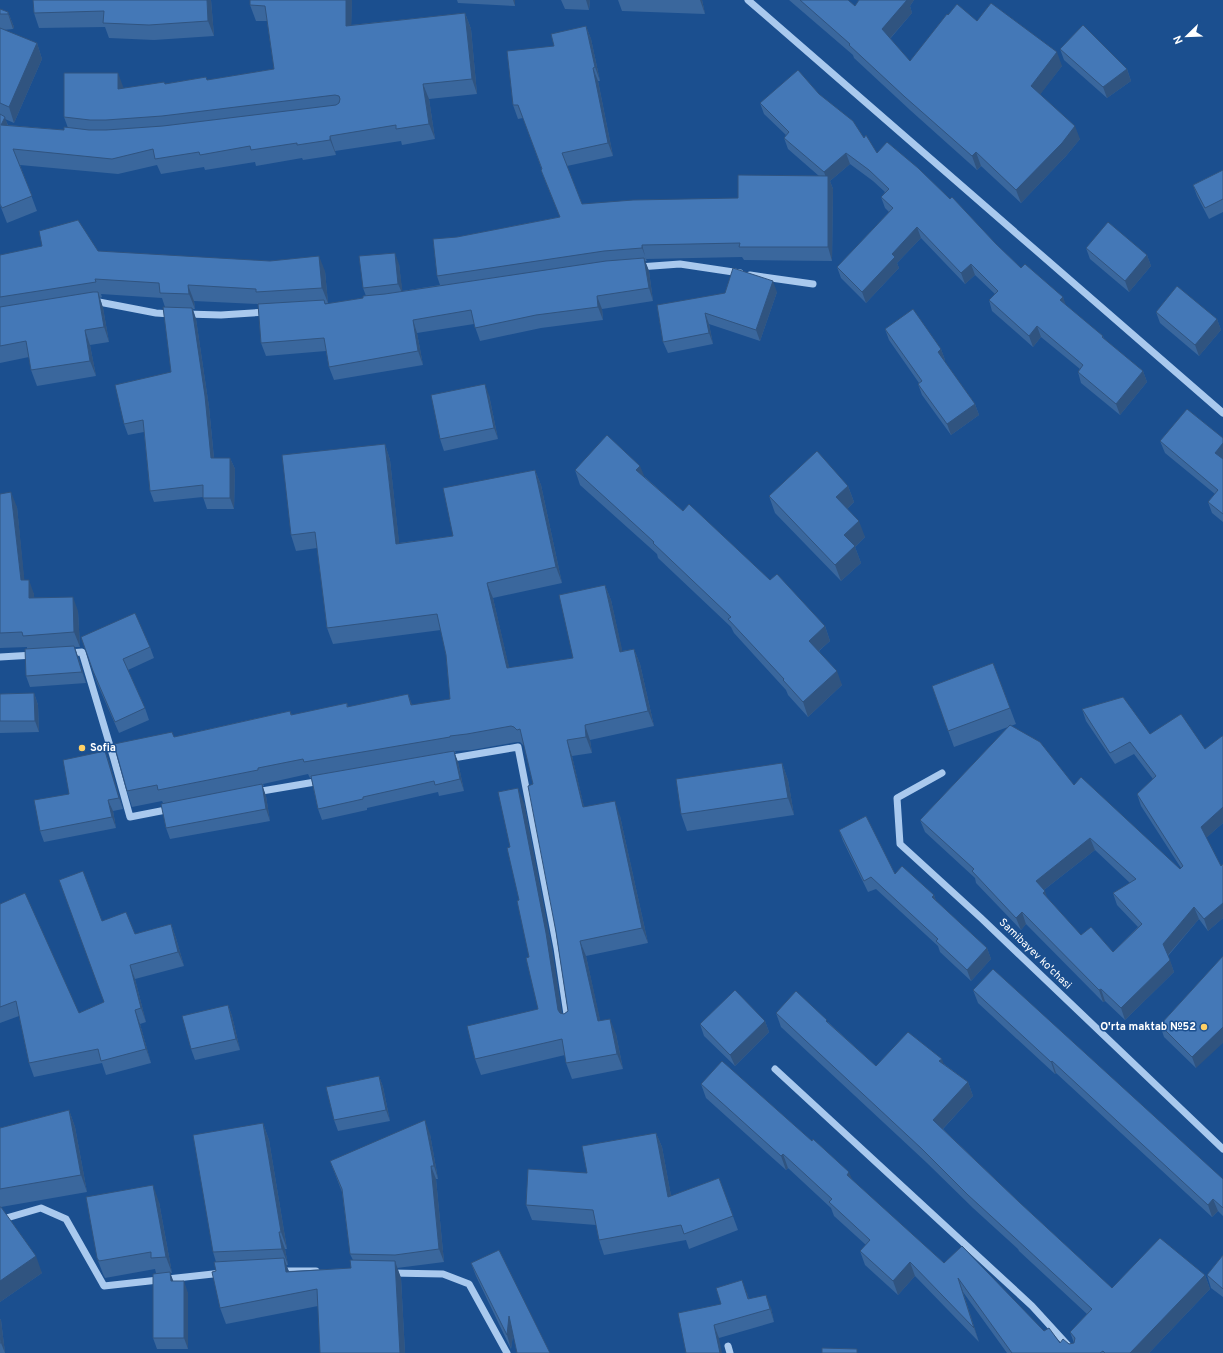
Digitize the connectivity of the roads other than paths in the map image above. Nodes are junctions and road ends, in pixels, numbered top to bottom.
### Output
1 (748, 0) edge
2 (633, 267) edge
3 (813, 284) dead end
4 (84, 305) edge
5 (275, 311) edge
6 (1223, 413) edge
7 (59, 653) edge
8 (44, 654) edge
9 (0, 657) edge
10 (442, 760) edge
11 (942, 773) dead end
12 (329, 780) edge
13 (252, 793) edge
14 (178, 808) edge
15 (569, 1025) edge
16 (775, 1069) dead end
17 (1223, 1149) edge
18 (0, 1220) edge
19 (268, 1271) edge
20 (322, 1271) edge
21 (230, 1273) edge
22 (384, 1273) edge
23 (506, 1353) edge
24 (1075, 1353) edge

1 - 6 street
2 - 3 street
4 - 5 street
7 - 14 street
8 - 9 street
10 - 15 street
11 - 17 street, Samibayev ko'chasi
12 - 13 street
16 - 24 street
18 - 21 street
19 - 20 street
22 - 23 street

